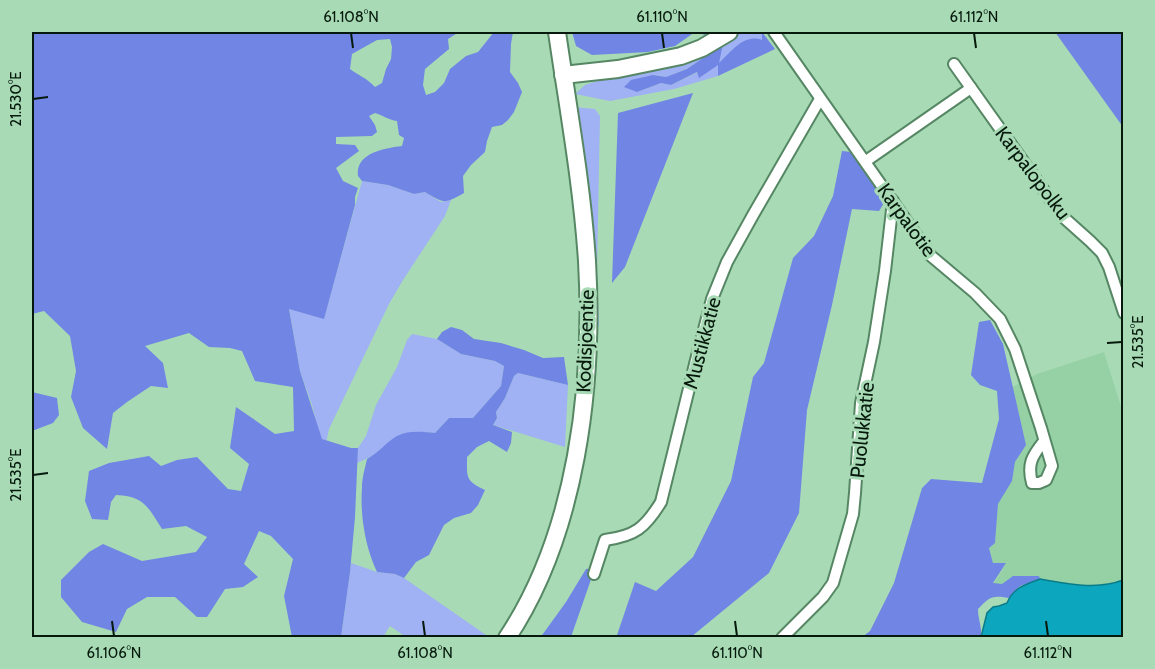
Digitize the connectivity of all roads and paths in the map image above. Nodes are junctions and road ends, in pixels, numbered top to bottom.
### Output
1 (556, 32) edge
2 (729, 32) edge
3 (774, 32) edge
4 (954, 64) dead end
5 (563, 75) junction
6 (971, 88) junction
7 (820, 99) junction
8 (866, 161) junction
9 (893, 201) junction
10 (1124, 313) edge
11 (1044, 441) dead end
12 (594, 574) dead end
13 (507, 638) edge
14 (782, 638) edge

1 - 5 street, Kodisjoentie
2 - 5 street
3 - 7 street, Karpalotie
4 - 6 street, Karpalopolku
5 - 13 street, Kodisjoentie
6 - 8 street
6 - 10 street, Karpalopolku
7 - 8 street, Karpalotie
7 - 12 street, Mustikkatie
8 - 9 street, Karpalotie
9 - 11 street, Karpalotie
9 - 14 street, Puolukkatie

